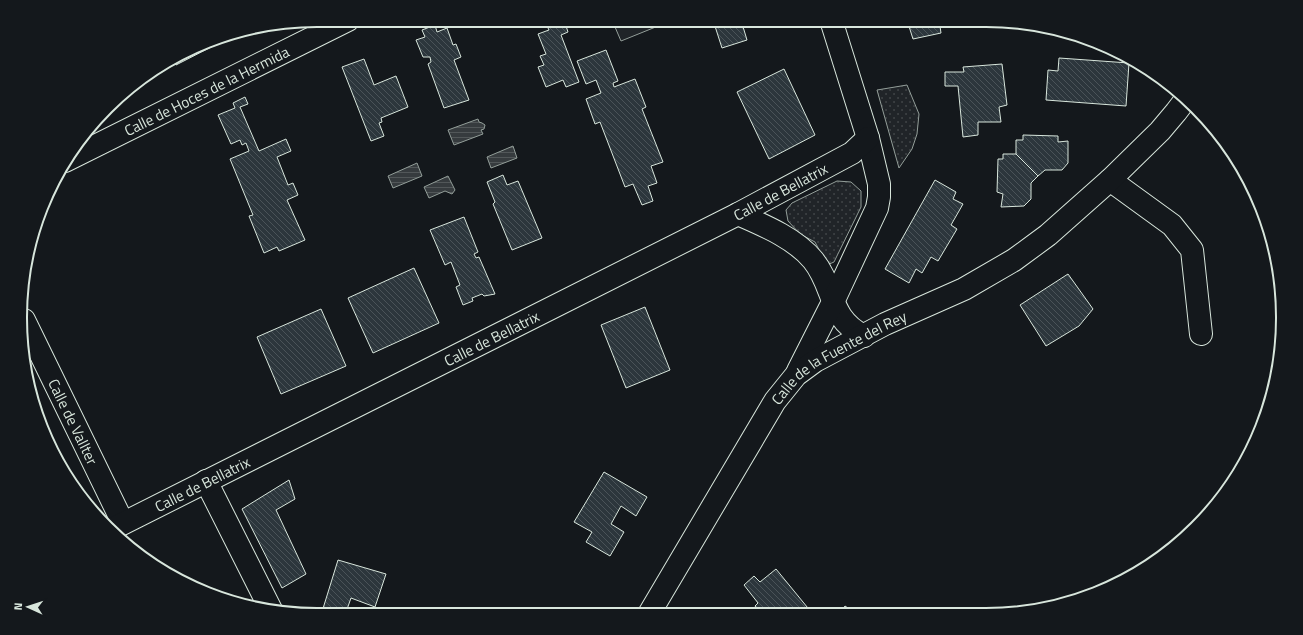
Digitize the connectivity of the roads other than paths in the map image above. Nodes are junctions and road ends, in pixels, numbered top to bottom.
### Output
1 (334, 27) edge
2 (833, 27) edge
3 (1182, 104) edge
4 (868, 138) junction
5 (77, 155) edge
6 (1110, 180) junction
7 (738, 214) junction
8 (837, 295) junction
9 (885, 324) junction
10 (28, 328) edge
11 (1201, 334) dead end
12 (864, 336) junction
13 (796, 375) junction
14 (206, 481) junction
15 (116, 526) edge
16 (268, 603) edge
17 (653, 608) edge

1 - 5 street, Calle de Hoces de la Hermida
2 - 4 street
3 - 6 street, Calle de la Fuente del Rey
4 - 7 street, Calle de Bellatrix
4 - 8 street
6 - 9 street, Calle de la Fuente del Rey
6 - 11 street
7 - 8 street
7 - 14 street, Calle de Bellatrix
8 - 9 street
8 - 12 street
8 - 13 street
9 - 12 street, Calle de la Fuente del Rey
10 - 15 street, Calle de Vallter
12 - 13 street, Calle de la Fuente del Rey
13 - 17 street, Calle de la Fuente del Rey
14 - 15 street, Calle de Bellatrix
14 - 16 street

